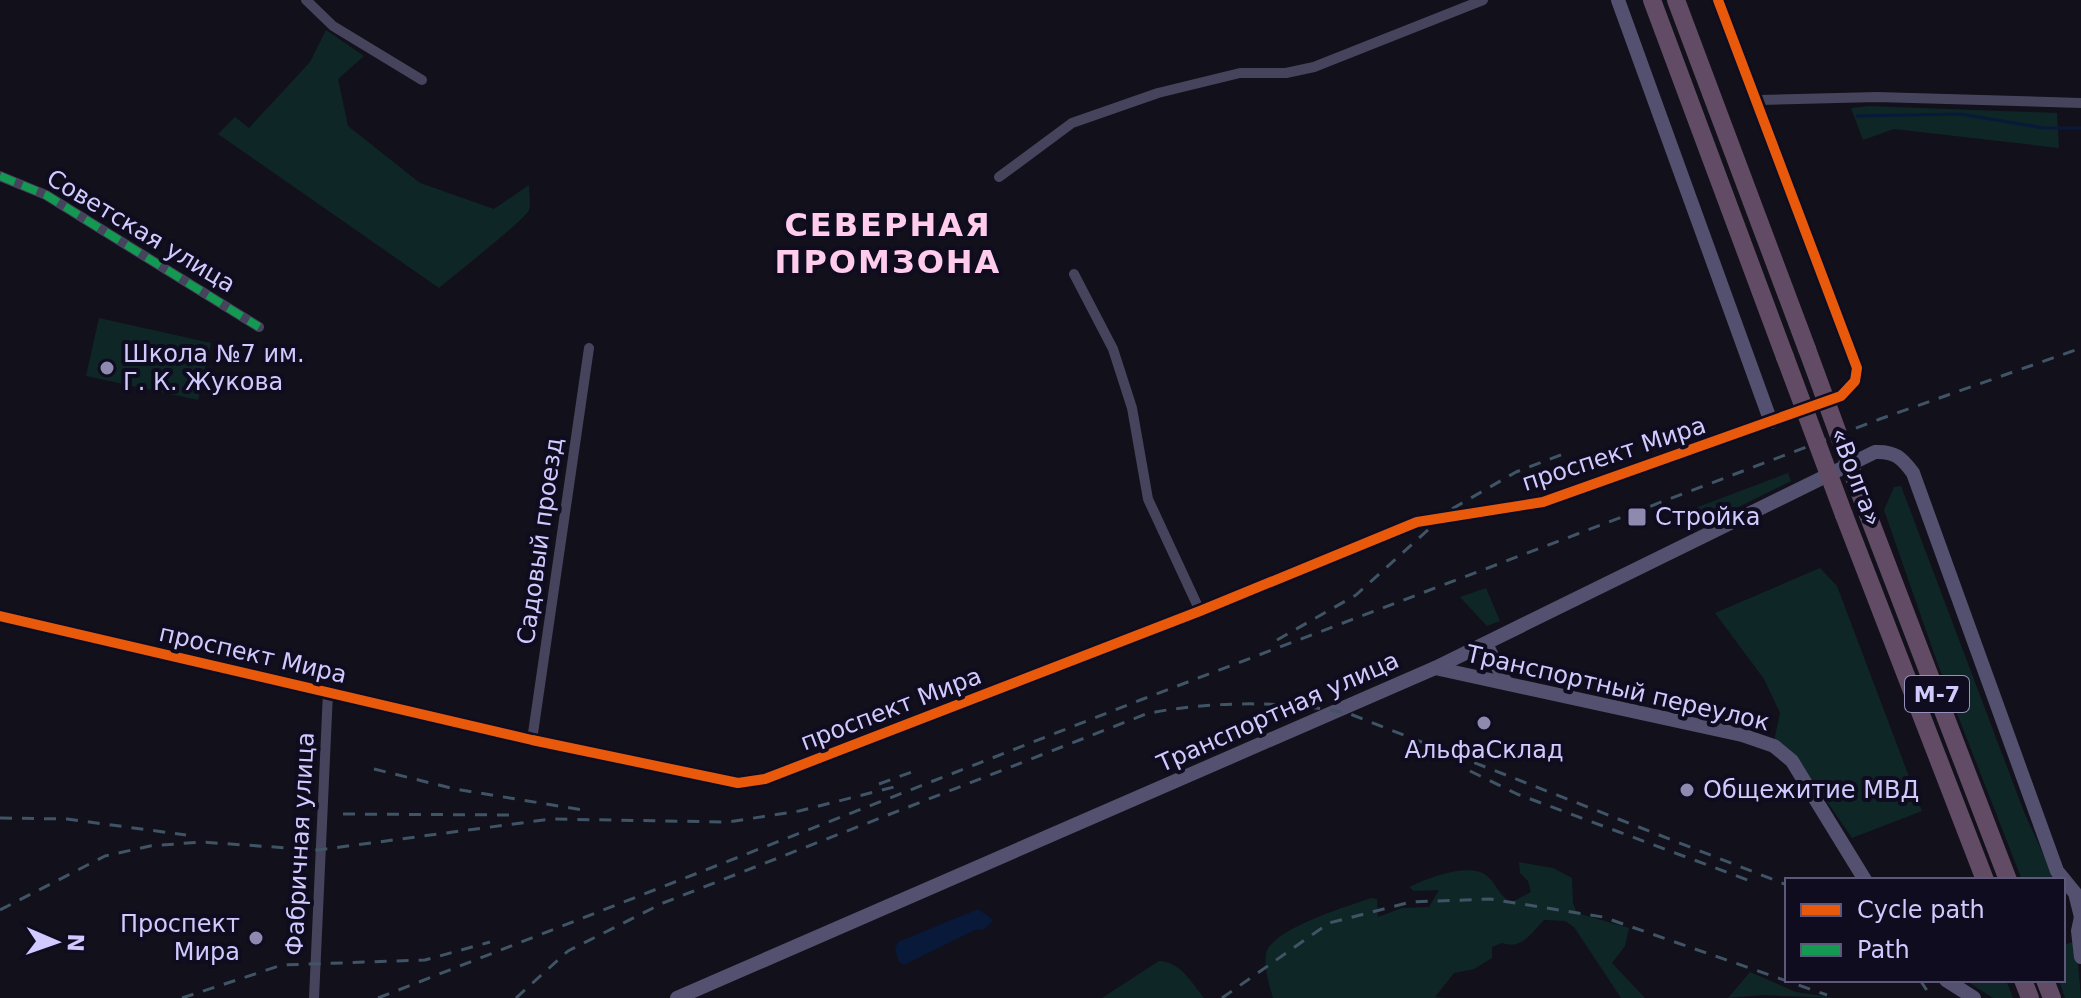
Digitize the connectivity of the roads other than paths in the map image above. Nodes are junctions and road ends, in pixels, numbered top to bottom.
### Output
1 (306, 0) edge
2 (1483, 0) edge
3 (1618, 0) edge
4 (1652, 0) edge
5 (1676, 0) edge
6 (1718, 0) edge
7 (422, 80) dead end
8 (1759, 100) junction
9 (2081, 103) edge
10 (0, 176) edge
11 (999, 177) dead end
12 (1074, 274) dead end
13 (259, 327) dead end
14 (589, 348) dead end
15 (1771, 422) junction
16 (1200, 611) junction
17 (0, 616) edge
18 (1480, 646) junction
19 (1435, 668) junction
20 (1488, 678) junction
21 (1506, 683) junction
22 (328, 692) junction
23 (532, 740) junction
24 (1864, 878) edge
25 (1984, 878) edge
26 (2007, 878) edge
27 (2063, 878) edge
28 (2065, 881) edge
29 (2080, 922) edge
30 (2065, 939) edge
31 (2081, 957) edge
32 (1949, 982) edge
33 (314, 998) edge
34 (677, 998) edge
35 (1974, 998) edge

1 - 7 street
2 - 11 street
3 - 15 street
4 - 25 highway, «Волга» / М-7, bridge
5 - 26 highway, «Волга» / М-7, bridge
6 - 8 street, проспект Мира
8 - 9 street
8 - 15 street, проспект Мира
10 - 13 street, Советская улица
12 - 16 street
14 - 23 street, Садовый проезд
15 - 16 street, проспект Мира
16 - 23 street, проспект Мира
17 - 22 street, проспект Мира
18 - 19 street, Транспортная улица
18 - 20 street
18 - 21 street
18 - 27 street, Транспортная улица
19 - 20 street, Транспортный переулок
19 - 34 street, Транспортная улица
20 - 21 street, Транспортный переулок
21 - 24 street, Транспортный переулок
22 - 23 street, проспект Мира
22 - 33 street, Фабричная улица
28 - 29 street, Транспортная улица
29 - 30 street
29 - 31 street
32 - 35 street

